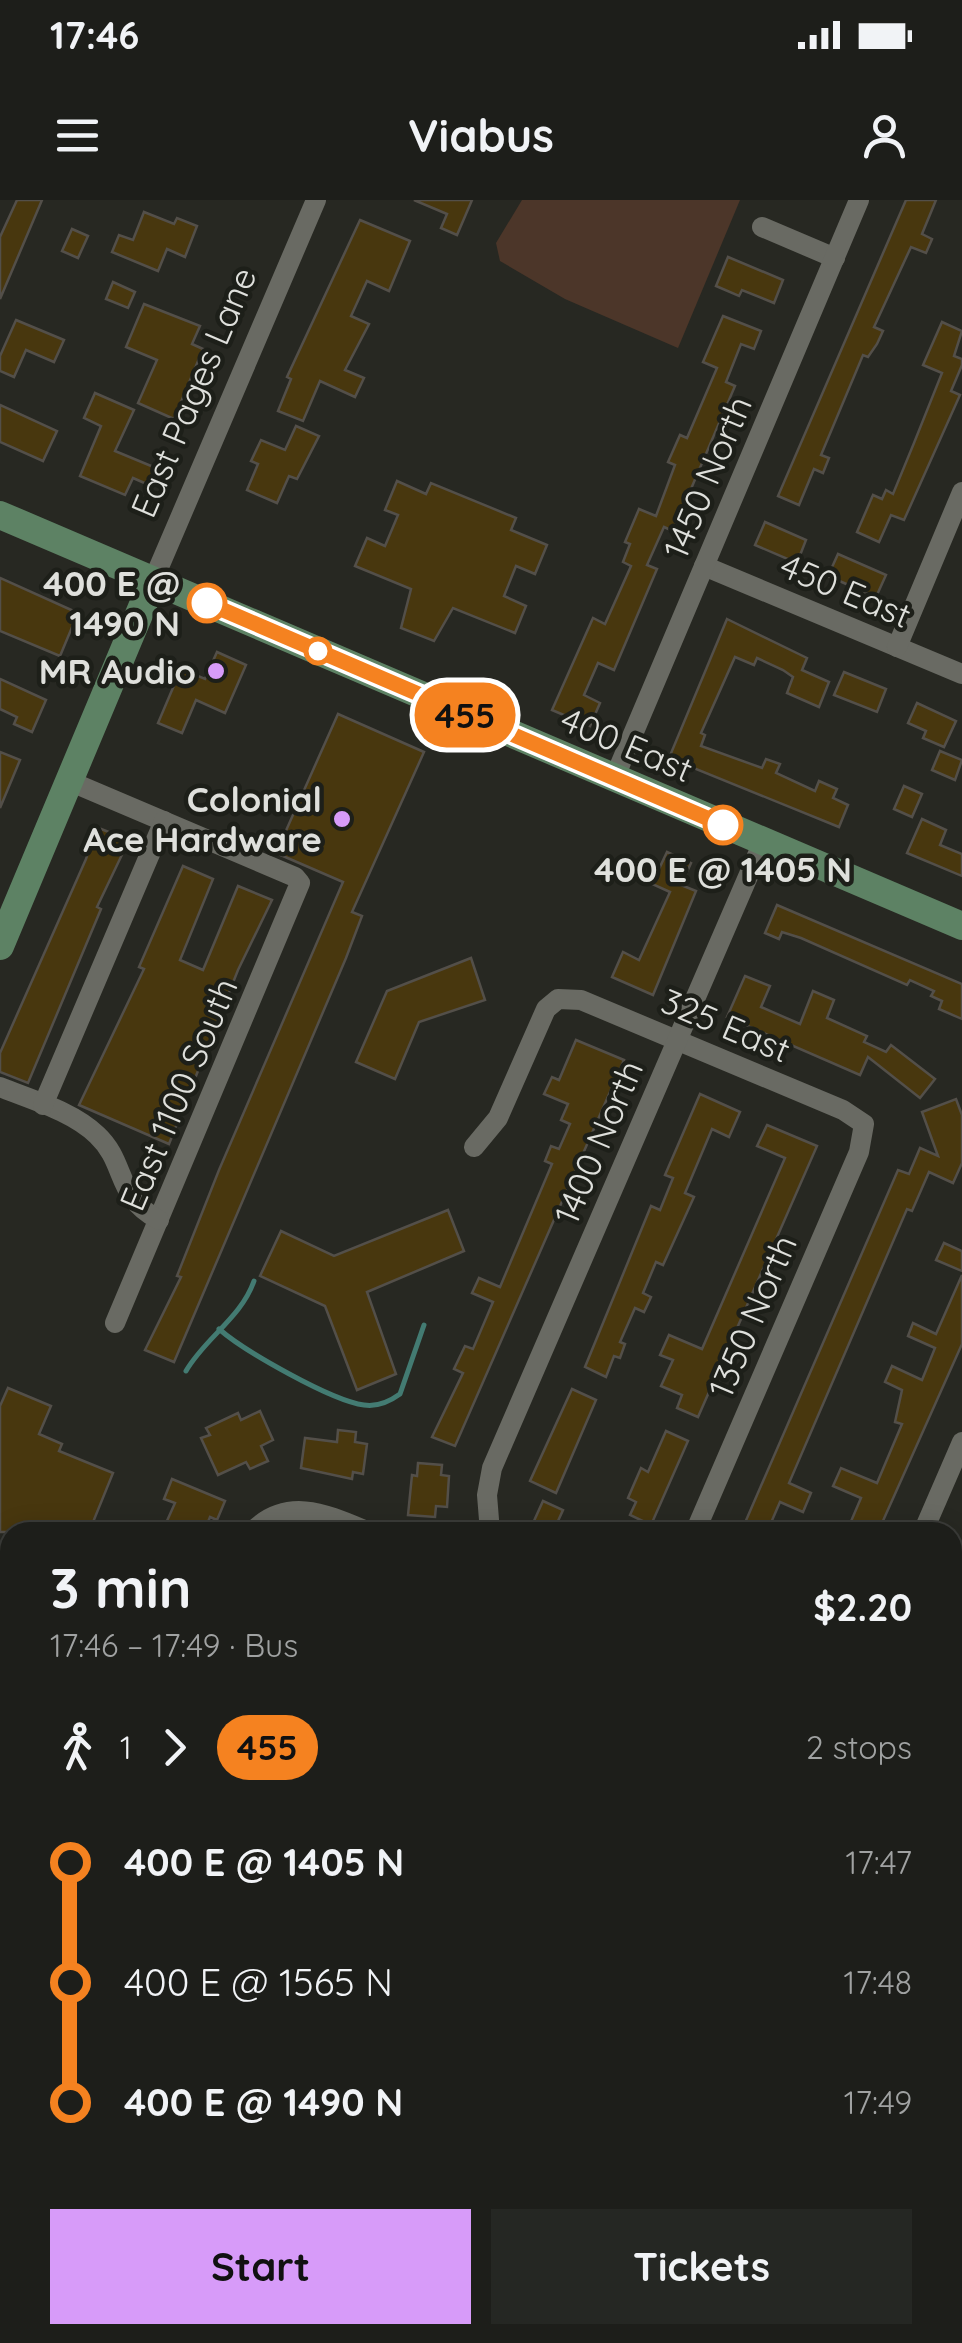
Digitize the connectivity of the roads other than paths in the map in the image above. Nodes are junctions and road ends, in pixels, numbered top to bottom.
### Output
1 (316, 200) edge
2 (859, 200) edge
3 (762, 227) dead end
4 (835, 258) junction
5 (962, 492) edge
6 (0, 515) edge
7 (704, 566) junction
8 (152, 581) junction
9 (897, 647) junction
10 (962, 674) edge
11 (614, 779) junction
12 (69, 781) junction
13 (164, 821) junction
14 (763, 842) junction
15 (962, 926) edge
16 (1, 940) edge
17 (678, 1040) junction
18 (0, 1087) edge
19 (43, 1105) junction
20 (864, 1124) joint
21 (474, 1147) dead end
22 (159, 1220) junction
23 (115, 1324) dead end
24 (962, 1442) edge
25 (267, 1522) edge
26 (339, 1522) edge
27 (489, 1522) edge
28 (699, 1522) edge
29 (927, 1522) edge

1 - 8 street, East Pages Lane
2 - 4 street, 1450 North
3 - 4 street
4 - 7 street, 1450 North
5 - 9 street
6 - 8 main road, 400 East
7 - 9 street, 450 East
7 - 11 street, 1450 North
8 - 11 main road, 400 East
8 - 12 main road, East Pages Lane
9 - 10 street, 450 East
11 - 14 main road, 400 East
12 - 13 street
12 - 16 main road, East Pages Lane
13 - 19 street
13 - 22 street, East 1100 South
14 - 15 main road, 400 East
14 - 17 street, 1400 North
17 - 20 street, 325 East
17 - 21 street, 325 East
17 - 27 street, 1400 North
18 - 19 street
19 - 22 street
20 - 28 street, 1350 North
22 - 23 street, East 1100 South
24 - 29 street
25 - 26 street

